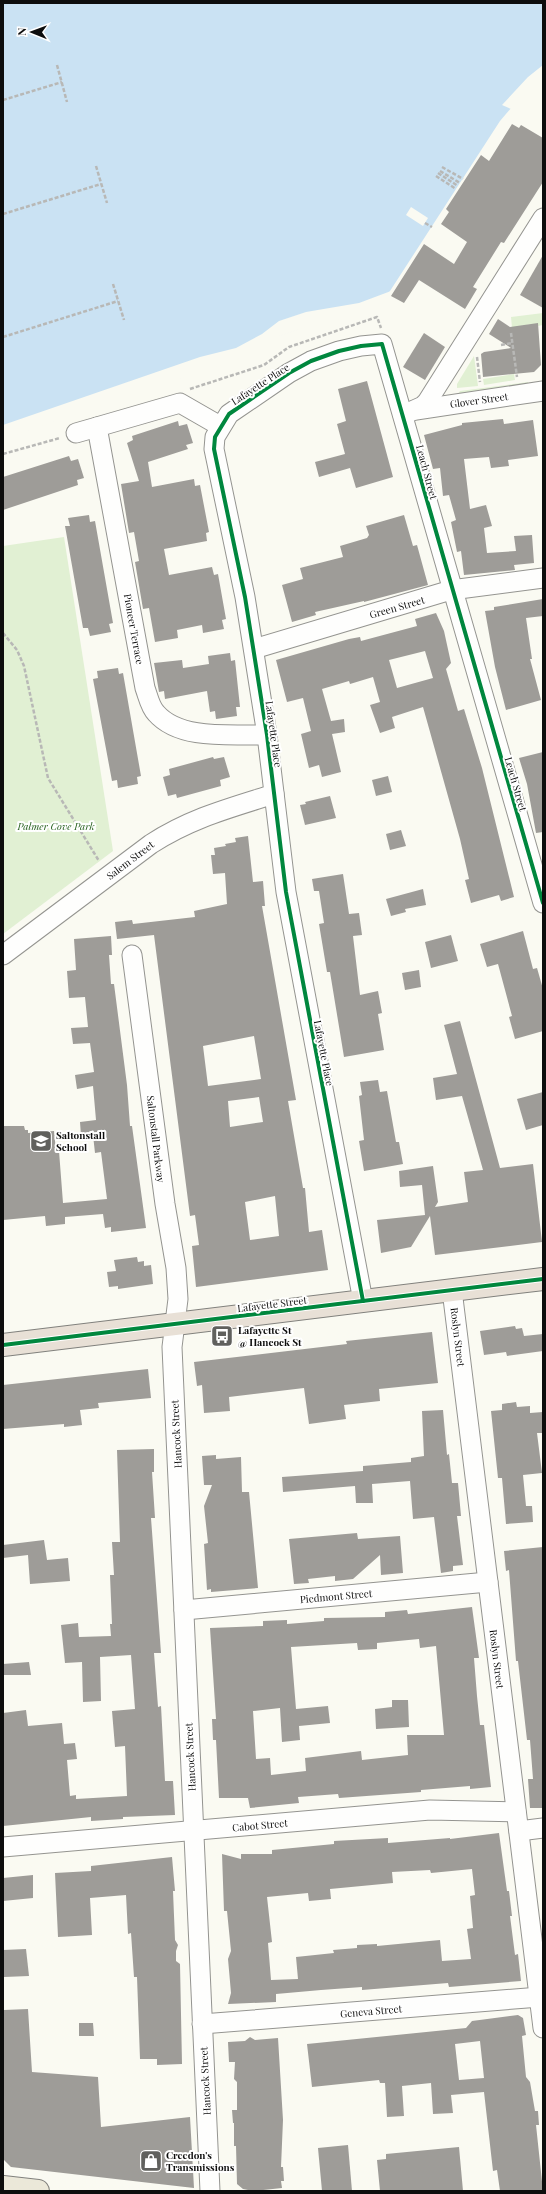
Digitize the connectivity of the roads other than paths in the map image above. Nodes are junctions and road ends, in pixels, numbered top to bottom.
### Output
1 (543, 218) edge
2 (543, 391) edge
3 (410, 412) junction
4 (220, 426) junction
5 (97, 428) junction
6 (76, 433) road end
7 (543, 578) edge
8 (451, 590) junction
9 (254, 649) junction
10 (267, 735) junction
11 (274, 794) junction
12 (543, 903) edge
13 (3, 955) edge
14 (132, 955) dead end
15 (543, 1279) edge
16 (452, 1290) junction
17 (363, 1301) junction
18 (175, 1324) junction
19 (3, 1345) edge
20 (488, 1582) junction
21 (184, 1610) junction
22 (516, 1812) junction
23 (543, 1828) edge
24 (194, 1831) junction
25 (519, 1831) junction
26 (3, 1847) edge
27 (542, 2011) edge
28 (202, 2024) junction
29 (3, 2187) edge
30 (38, 2191) edge
31 (210, 2191) edge

1 - 3 street
2 - 3 street, Glover Street
3 - 4 street, Lafayette Place
3 - 8 street, Leach Street
4 - 5 street
4 - 9 street, Lafayette Place
5 - 6 street
5 - 10 street, Pioneer Terrace
7 - 8 street, Green Street
8 - 9 street, Green Street
8 - 12 street, Leach Street
9 - 10 street, Lafayette Place
10 - 11 street, Lafayette Place
11 - 13 street, Salem Street
11 - 17 street, Lafayette Place
14 - 18 street, Saltonstall Parkway
15 - 16 highway, Lafayette Street
16 - 17 highway, Lafayette Street
16 - 20 street, Roslyn Street
17 - 18 highway, Lafayette Street
18 - 19 highway, Lafayette Street
18 - 21 street, Hancock Street
20 - 21 street, Piedmont Street
20 - 22 street, Roslyn Street
21 - 24 street, Hancock Street
22 - 24 street, Cabot Street
22 - 25 street, Roslyn Street
23 - 25 street
24 - 26 street, Cabot Street
24 - 28 street, Hancock Street
25 - 27 street, Roslyn Street
27 - 28 street, Geneva Street
28 - 31 street, Hancock Street
29 - 30 main road

